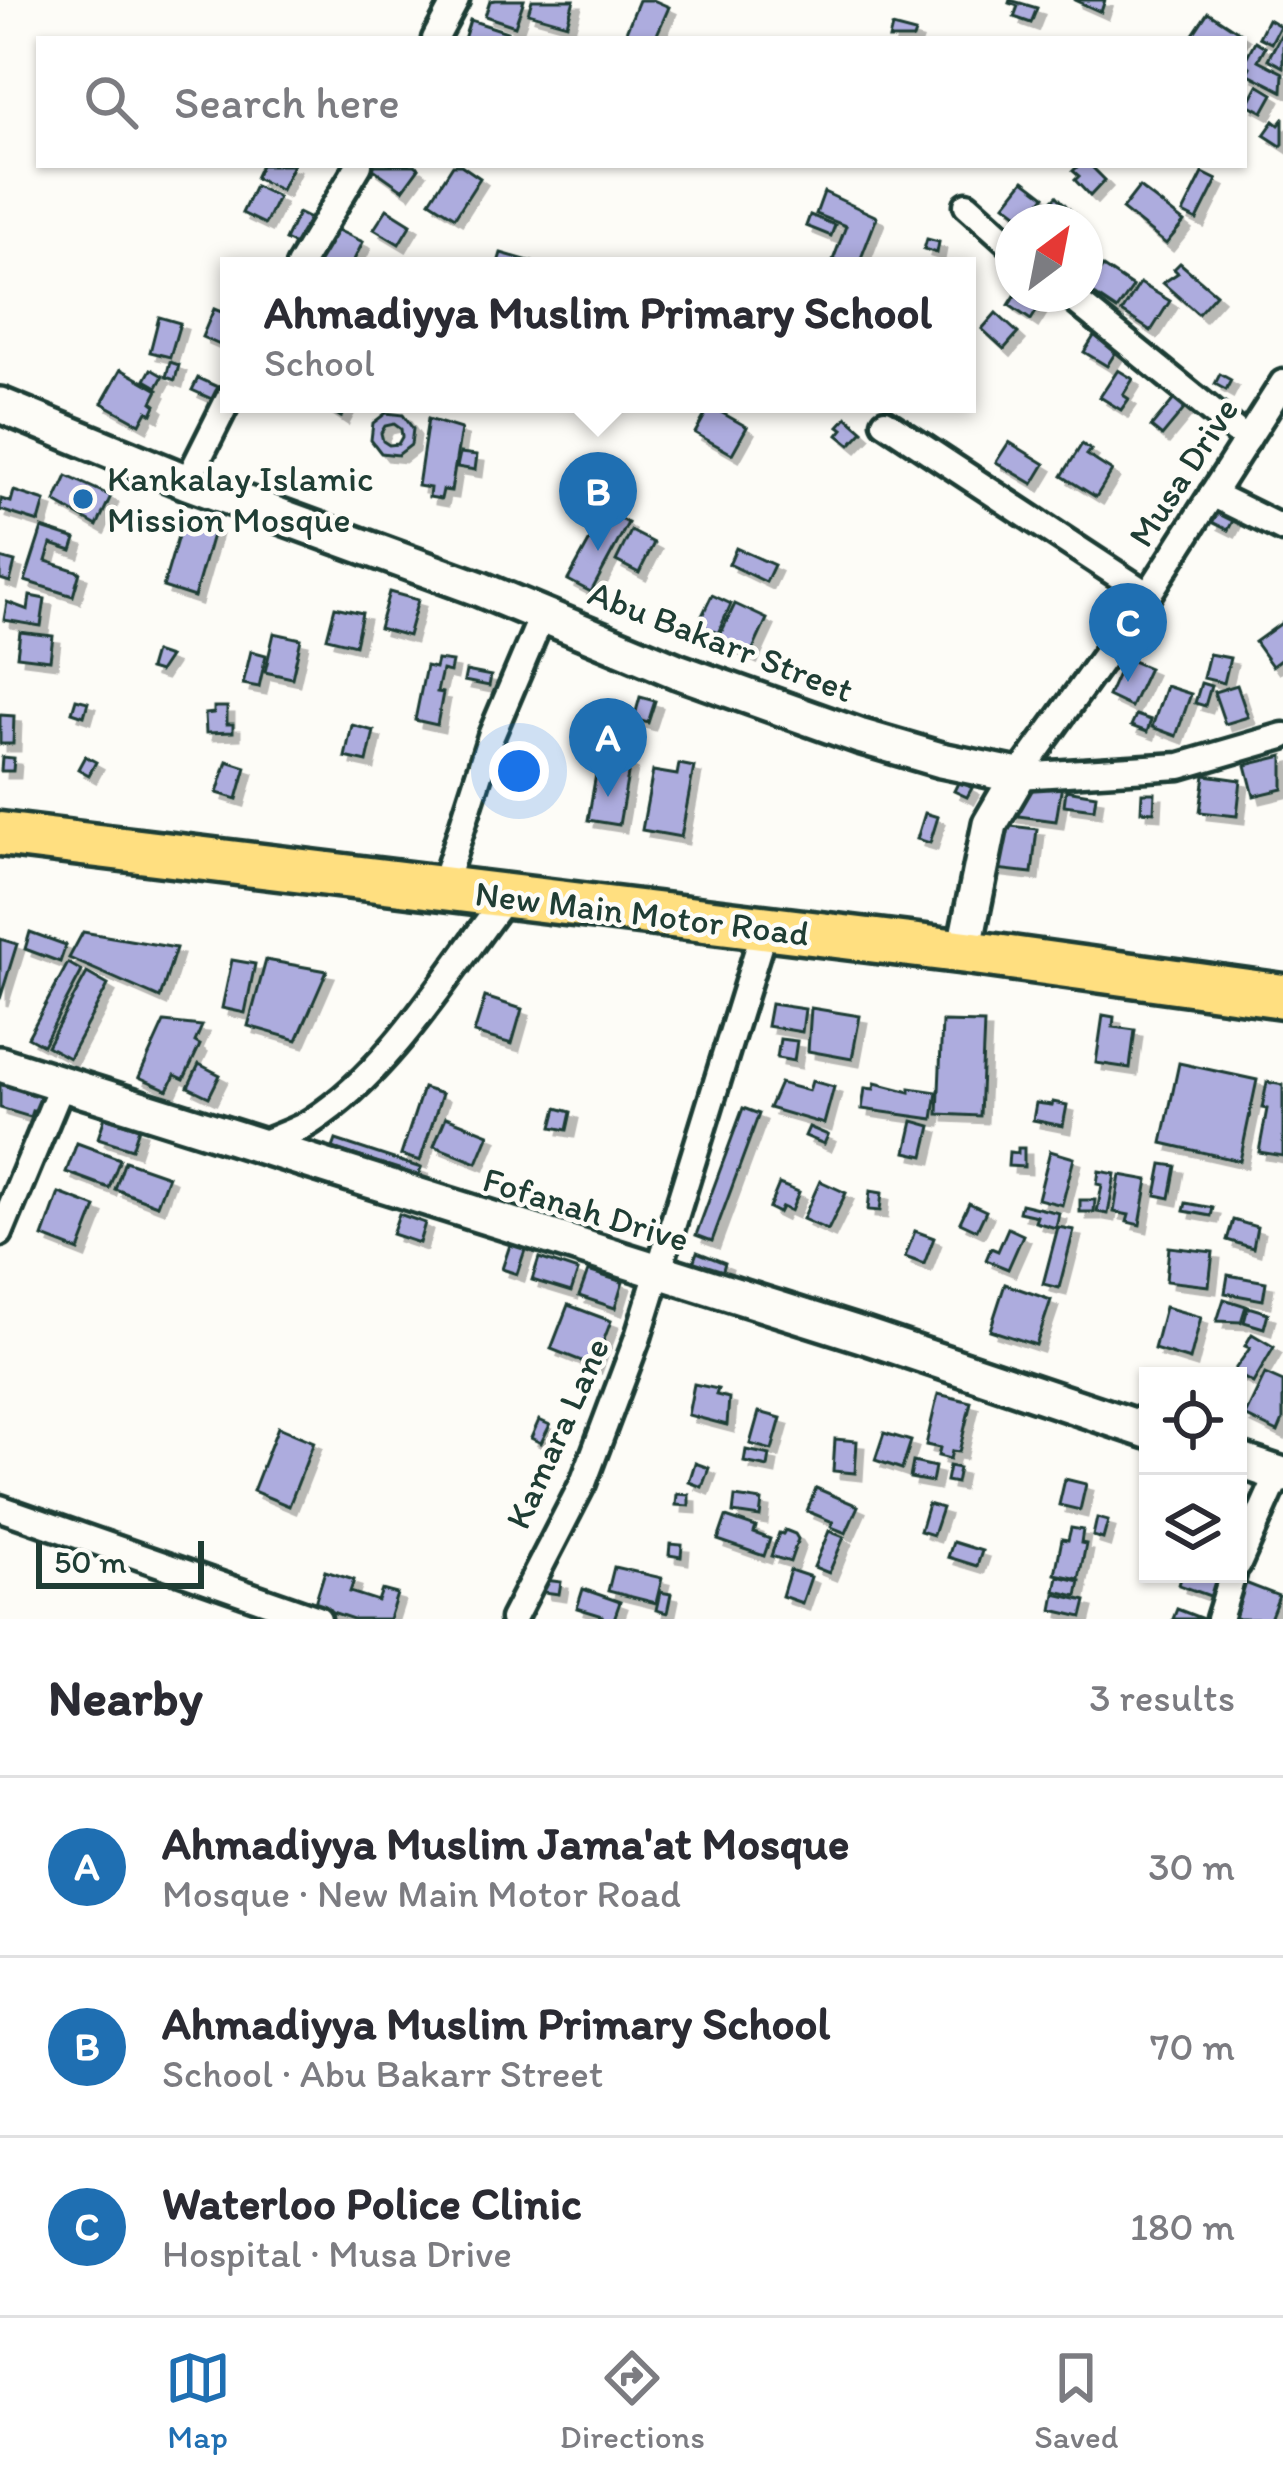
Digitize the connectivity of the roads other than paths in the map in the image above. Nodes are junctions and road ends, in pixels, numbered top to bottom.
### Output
1 (455, 0) edge
2 (437, 36) edge
3 (357, 168) edge
4 (968, 206) dead end
5 (995, 230) edge
6 (304, 257) edge
7 (1089, 312) edge
8 (1283, 382) edge
9 (0, 405) edge
10 (222, 413) edge
11 (885, 422) dead end
12 (1246, 440) junction
13 (188, 482) junction
14 (1212, 494) junction
15 (1283, 529) edge
16 (1148, 595) junction
17 (542, 616) junction
18 (1283, 736) edge
19 (1018, 776) junction
20 (0, 814) edge
21 (0, 834) edge
22 (448, 871) junction
23 (506, 897) junction
24 (765, 927) junction
25 (968, 932) junction
26 (1283, 973) edge
27 (1283, 996) edge
28 (0, 1064) edge
29 (62, 1084) junction
30 (261, 1144) junction
31 (0, 1233) edge
32 (661, 1274) junction
33 (1139, 1428) edge
34 (1247, 1463) edge
35 (1281, 1474) edge
36 (0, 1508) edge
37 (1247, 1545) edge
38 (1230, 1583) edge
39 (318, 1619) edge
40 (513, 1619) edge
41 (1219, 1619) edge

1 - 2 street
3 - 6 street
4 - 5 street
7 - 12 street
8 - 12 street, Musa Drive
9 - 13 street, Abu Bakarr Street
10 - 13 street
11 - 16 street
12 - 14 street, Musa Drive
13 - 17 street, Abu Bakarr Street
14 - 15 street
14 - 16 street, Musa Drive
16 - 19 street, Musa Drive
17 - 19 street, Abu Bakarr Street
17 - 22 street
18 - 19 street
19 - 25 street
20 - 22 highway, New Main Motor Road
21 - 23 highway, New Main Motor Road
22 - 25 highway, New Main Motor Road
23 - 24 highway, New Main Motor Road
23 - 30 street
24 - 27 highway, New Main Motor Road
24 - 32 street, Kamara Lane
25 - 26 highway, New Main Motor Road
28 - 29 street, Fofanah Drive
29 - 30 street, Fofanah Drive
29 - 31 street
30 - 32 street, Fofanah Drive
32 - 33 street, Fofanah Drive
32 - 40 street, Kamara Lane
34 - 35 street
35 - 37 street
36 - 39 street
38 - 41 street

